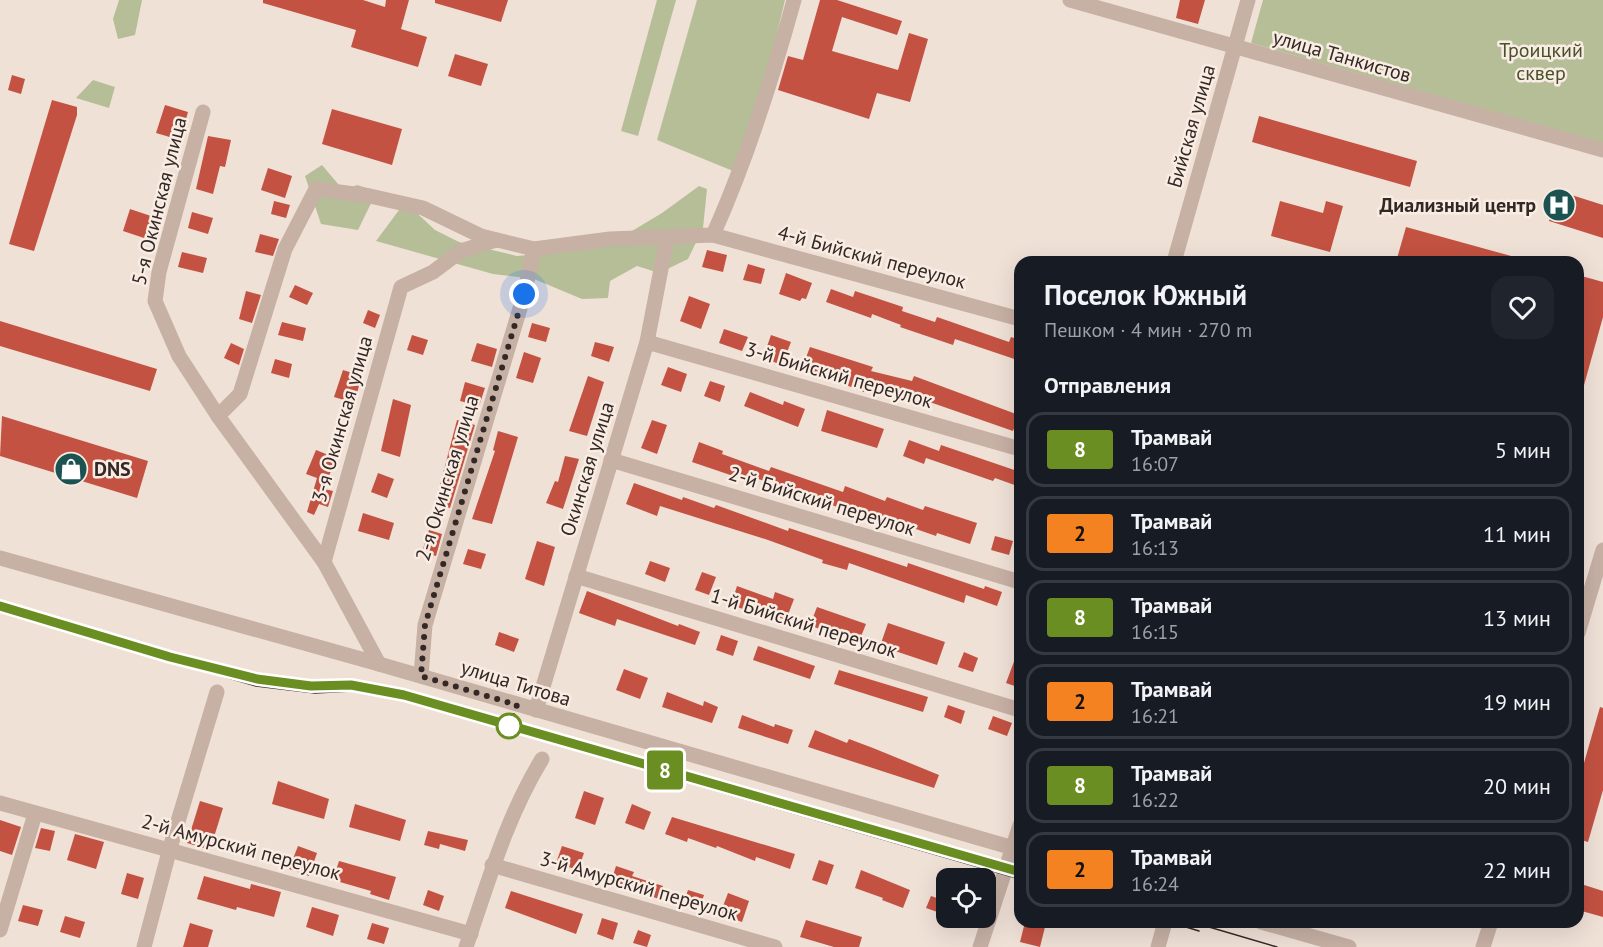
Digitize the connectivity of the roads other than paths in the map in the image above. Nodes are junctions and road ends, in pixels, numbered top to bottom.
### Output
1 (794, 0) edge
2 (1070, 0) edge
3 (1248, 0) edge
4 (1234, 48) junction
5 (203, 112) dead end
6 (1603, 150) edge
7 (713, 235) junction
8 (667, 238) junction
9 (496, 240) junction
10 (534, 249) junction
11 (1176, 256) edge
12 (1014, 317) edge
13 (647, 342) junction
14 (218, 416) junction
15 (1014, 447) edge
16 (611, 460) junction
17 (1603, 550) edge
18 (0, 558) edge
19 (324, 562) junction
20 (576, 576) junction
21 (1014, 580) edge
22 (1584, 613) edge
23 (379, 664) junction
24 (421, 676) junction
25 (217, 692) dead end
26 (1014, 708) edge
27 (536, 710) junction
28 (542, 759) dead end
29 (0, 804) edge
30 (35, 814) junction
31 (170, 848) junction
32 (1014, 848) edge
33 (1014, 857) edge
34 (492, 865) junction
35 (1163, 928) edge
36 (1279, 928) edge
37 (1489, 928) edge
38 (0, 930) edge
39 (469, 940) edge
40 (1326, 944) edge
41 (144, 947) edge
42 (775, 947) edge
43 (980, 947) edge
44 (1158, 947) edge
45 (1349, 947) edge
46 (1484, 947) edge

1 - 7 street
2 - 4 street, улица Танкистов
3 - 4 street, Бийская улица
4 - 6 street, улица Танкистов
4 - 11 street, Бийская улица
5 - 14 street, 5-я Окинская улица
7 - 8 street, 4-й Бийский переулок
7 - 12 street, 4-й Бийский переулок
8 - 10 street, 4-й Бийский переулок
8 - 13 street, Окинская улица
9 - 10 street
9 - 14 street
9 - 19 street, 3-я Окинская улица
10 - 24 street, 2-я Окинская улица
13 - 15 street, 3-й Бийский переулок
13 - 16 street, Окинская улица
14 - 19 street
16 - 20 street, Окинская улица
16 - 21 street, 2-й Бийский переулок
17 - 22 street
18 - 23 street, улица Титова
19 - 23 street
20 - 26 street, 1-й Бийский переулок
20 - 27 street, Окинская улица
23 - 24 street, улица Титова
24 - 27 street, улица Титова
25 - 31 street
27 - 32 street, улица Титова
28 - 34 street
29 - 30 street, 2-й Амурский переулок
30 - 31 street, 2-й Амурский переулок
30 - 38 street
31 - 39 street, 2-й Амурский переулок
31 - 41 street
33 - 43 street
34 - 39 street
34 - 42 street, 3-й Амурский переулок
35 - 44 street
36 - 40 street
37 - 46 street
40 - 45 street

